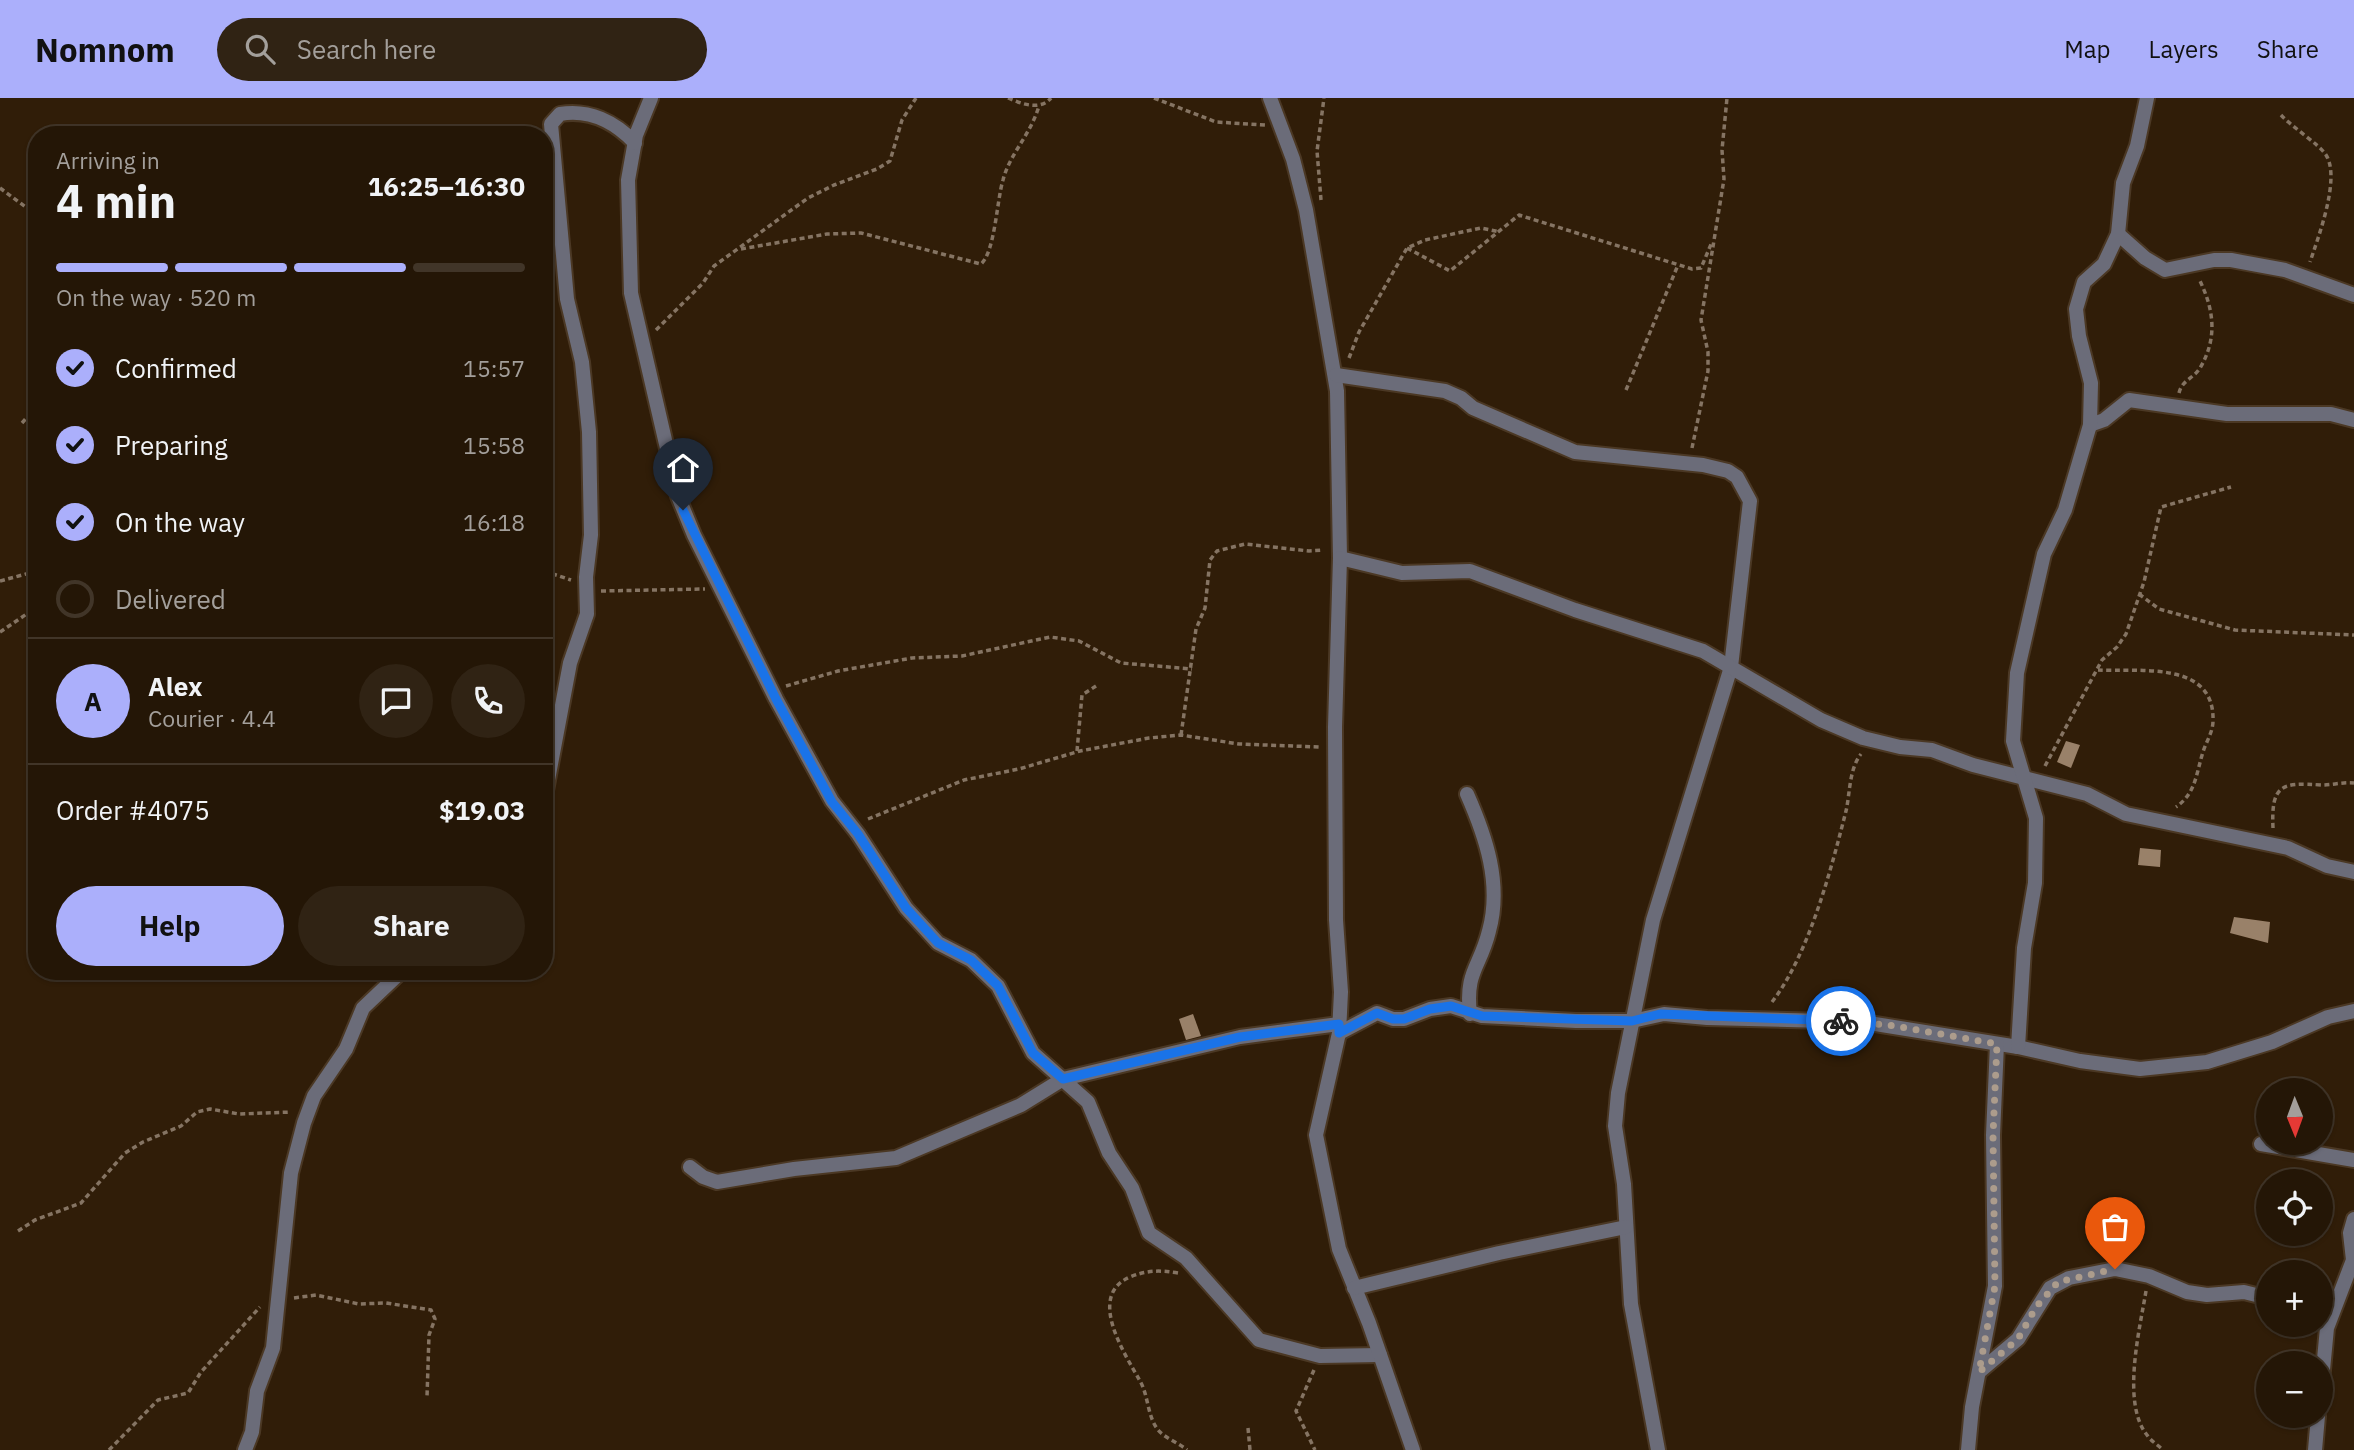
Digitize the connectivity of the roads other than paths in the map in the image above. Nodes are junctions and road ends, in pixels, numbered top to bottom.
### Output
1 (651, 98) edge
2 (1270, 98) edge
3 (2147, 98) edge
4 (551, 126) edge
5 (635, 143) junction
6 (553, 146) edge
7 (2119, 234) junction
8 (2354, 295) edge
9 (1338, 375) junction
10 (2354, 420) edge
11 (2090, 425) junction
12 (1340, 558) junction
13 (1731, 667) junction
14 (553, 753) edge
15 (2029, 779) junction
16 (1467, 794) dead end
17 (2354, 872) edge
18 (393, 980) edge
19 (2354, 1011) edge
20 (1470, 1014) junction
21 (1632, 1021) junction
22 (1339, 1028) junction
23 (1997, 1044) junction
24 (2018, 1047) junction
25 (1063, 1079) junction
26 (2325, 1155) edge
27 (2354, 1160) edge
28 (690, 1167) dead end
29 (2354, 1219) edge
30 (1626, 1227) junction
31 (1354, 1289) junction
32 (2256, 1295) edge
33 (2333, 1306) edge
34 (1380, 1355) junction
35 (1979, 1372) junction
36 (2317, 1428) edge
37 (245, 1450) edge
38 (1413, 1450) edge
39 (1658, 1450) edge
40 (1968, 1450) edge
41 (2315, 1450) edge

1 - 5 street
2 - 9 street
3 - 7 street
4 - 5 street
5 - 25 street
6 - 14 street
7 - 8 street
7 - 11 street
9 - 12 street
9 - 13 street
10 - 11 street
11 - 15 street
12 - 13 street
12 - 22 street
13 - 15 street
13 - 21 street
15 - 17 street
15 - 24 street
16 - 20 street
18 - 37 street
19 - 24 street
20 - 21 street
20 - 22 street
21 - 23 street
21 - 30 street
22 - 25 street
22 - 31 street
23 - 24 street
23 - 35 street
25 - 28 street
25 - 34 street
26 - 27 street
29 - 33 street
30 - 31 street
30 - 39 street
31 - 34 street
32 - 35 street
34 - 38 street
35 - 40 street
36 - 41 street

